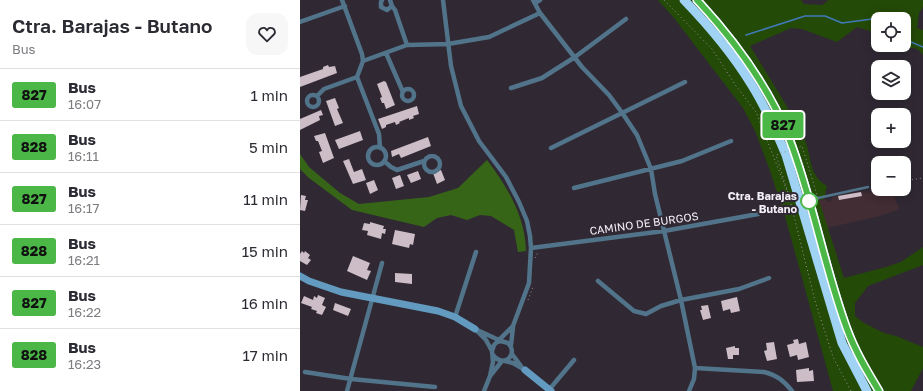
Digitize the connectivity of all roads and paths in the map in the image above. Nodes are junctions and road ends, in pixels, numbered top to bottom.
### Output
1 (342, 0) edge
2 (382, 0) edge
3 (390, 0) edge
4 (443, 0) edge
5 (540, 0) edge
6 (664, 0) edge
7 (684, 0) edge
8 (697, 0) edge
9 (534, 1) edge
10 (345, 6) junction
11 (392, 6) junction
12 (540, 14) junction
13 (626, 18) dead end
14 (300, 22) edge
15 (448, 44) junction
16 (408, 45) junction
17 (386, 53) junction
18 (575, 57) junction
19 (363, 61) junction
20 (357, 77) junction
21 (685, 82) dead end
22 (511, 88) dead end
23 (403, 92) dead end
24 (317, 96) dead end
25 (623, 114) junction
26 (731, 141) dead end
27 (380, 147) junction
28 (551, 148) dead end
29 (384, 161) junction
30 (424, 161) dead end
31 (651, 169) junction
32 (923, 178) edge
33 (911, 180) edge
34 (804, 184) junction
35 (868, 187) joint
36 (871, 187) edge
37 (574, 188) dead end
38 (789, 196) junction
39 (818, 198) junction
40 (758, 214) dead end
41 (664, 231) junction
42 (819, 235) junction
43 (531, 248) junction
44 (476, 252) dead end
45 (382, 263) dead end
46 (300, 276) edge
47 (769, 278) dead end
48 (598, 281) dead end
49 (373, 299) junction
50 (681, 300) junction
51 (455, 317) junction
52 (513, 326) junction
53 (475, 329) junction
54 (499, 341) junction
55 (511, 345) junction
56 (493, 353) junction
57 (512, 354) junction
58 (574, 360) dead end
59 (503, 361) junction
60 (696, 368) junction
61 (525, 370) junction
62 (305, 372) dead end
63 (490, 376) junction
64 (351, 379) junction
65 (435, 387) dead end
66 (549, 390) edge
67 (347, 391) edge
68 (484, 391) edge
69 (689, 391) edge
70 (792, 391) edge
71 (851, 391) edge
72 (867, 391) edge
73 (879, 391) edge

1 - 10 street
2 - 11 street
3 - 11 street
4 - 15 street
5 - 9 street
6 - 38 path
7 - 72 highway
8 - 34 highway
9 - 12 street
10 - 14 street
10 - 19 street
11 - 16 street
12 - 15 street
12 - 18 street
13 - 18 street
15 - 16 street
15 - 43 street
16 - 17 street
17 - 19 street
17 - 23 street
18 - 22 street
18 - 25 street
19 - 20 street
20 - 24 street
20 - 27 street
21 - 25 street
25 - 28 street
25 - 31 street
26 - 31 street
27 - 29 street
27 - 29 street
29 - 30 street
31 - 37 street
31 - 41 street
32 - 33 path
34 - 39 lane
34 - 42 highway
35 - 36 path
35 - 39 lane
38 - 39 path, bridge
38 - 71 path
39 - 42 lane
40 - 41 street, CAMINO DE BURGOS
41 - 43 street, CAMINO DE BURGOS
41 - 50 street
42 - 73 highway
43 - 52 street
44 - 51 street
45 - 49 street
46 - 49 street
47 - 50 street
48 - 50 street
49 - 51 street
49 - 64 street
50 - 60 street
51 - 53 street
52 - 54 street
52 - 55 street
53 - 54 street
53 - 56 street
54 - 55 street
54 - 56 street
55 - 57 street
56 - 59 street
56 - 63 street
57 - 59 street
57 - 61 street
58 - 66 street
59 - 61 street
59 - 63 street
60 - 69 street
60 - 70 street
61 - 66 street
62 - 64 street
63 - 68 street
64 - 65 street
64 - 67 street

